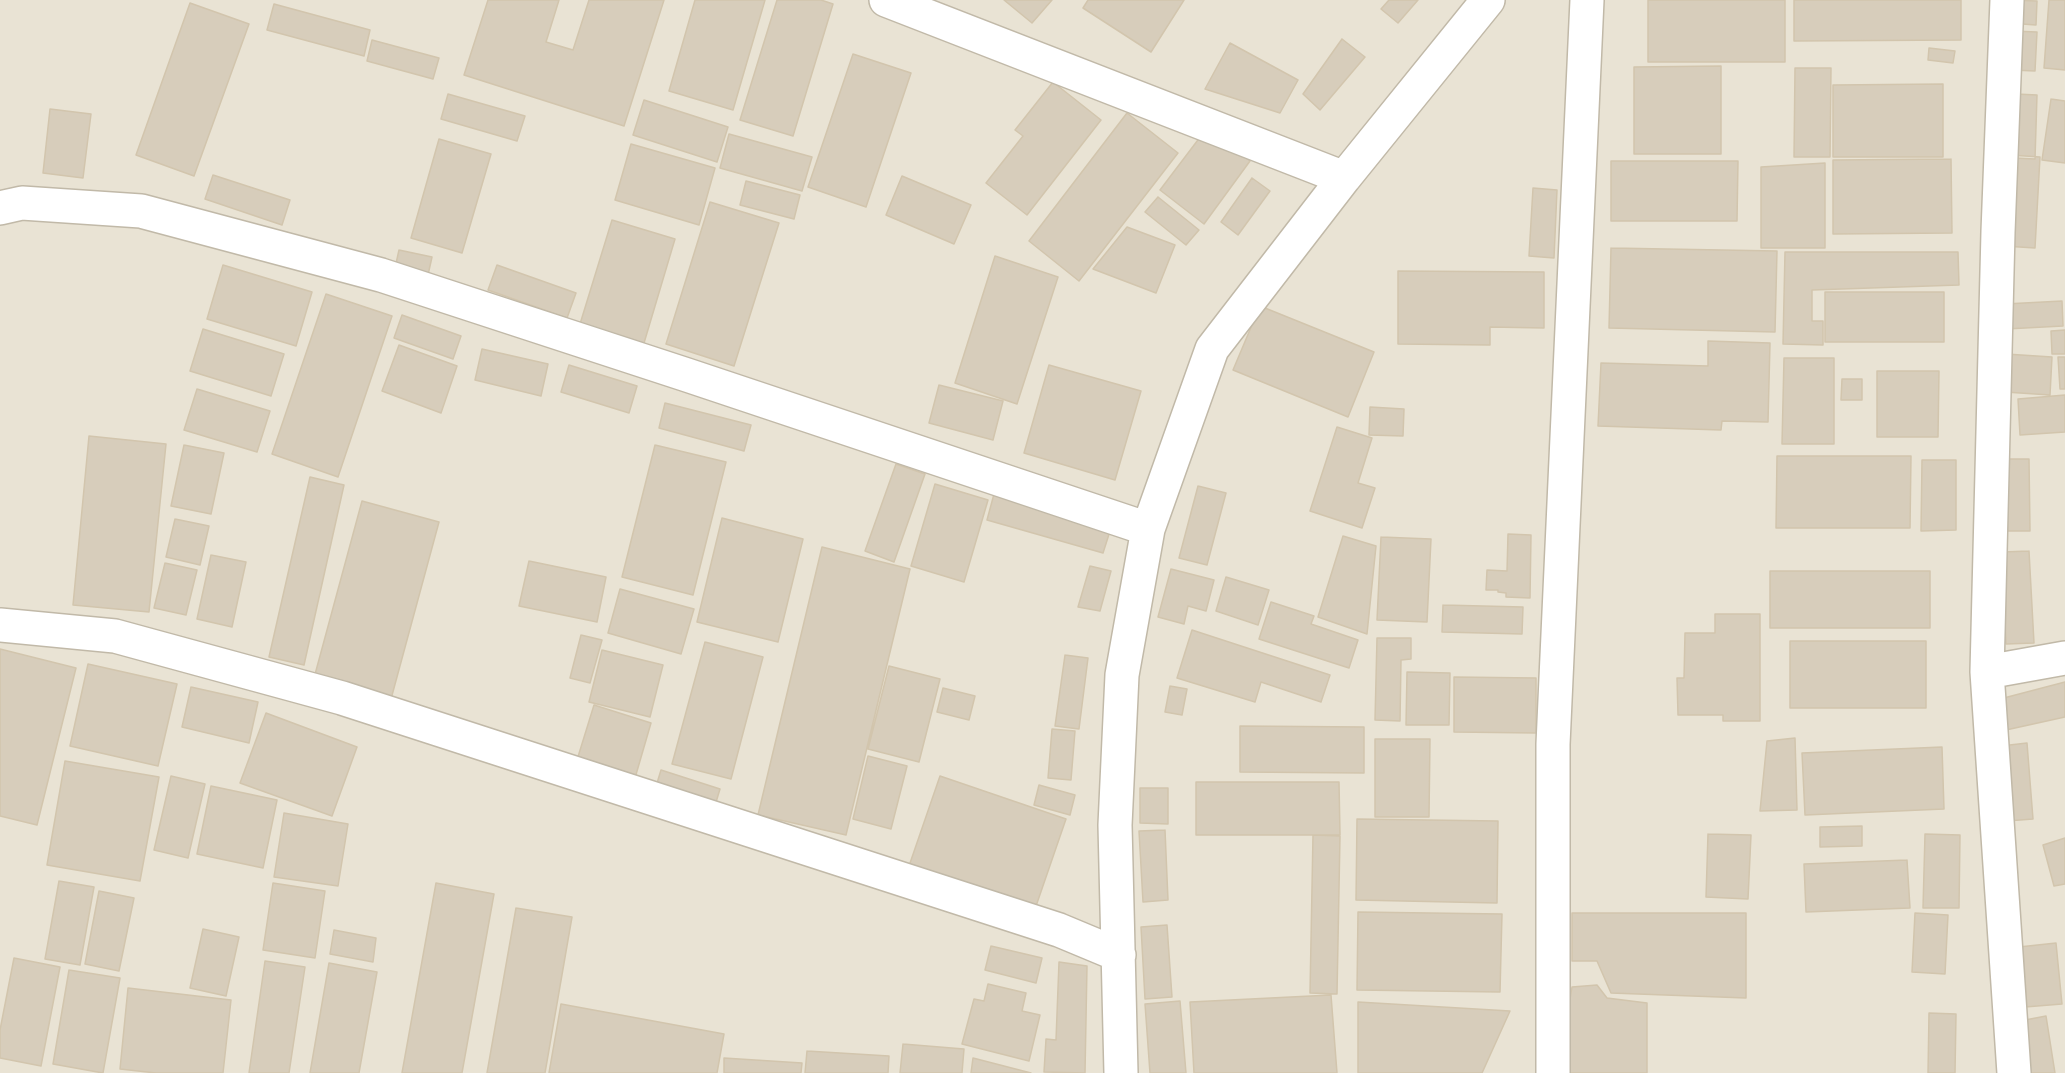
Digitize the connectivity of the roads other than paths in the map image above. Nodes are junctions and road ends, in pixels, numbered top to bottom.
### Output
1 (1488, 0) edge
2 (1587, 0) edge
3 (2007, 0) edge
4 (898, 2) edge
5 (1344, 178) junction
6 (0, 208) edge
7 (1148, 530) junction
8 (0, 625) edge
9 (2065, 658) edge
10 (1987, 672) junction
11 (1119, 955) junction
12 (1121, 1073) edge
13 (1553, 1073) edge
14 (2014, 1073) edge

1 - 5 street
2 - 13 street
3 - 10 street
4 - 5 street
5 - 7 street
6 - 7 street
7 - 11 street
8 - 11 street
9 - 10 street
10 - 14 street
11 - 12 street

